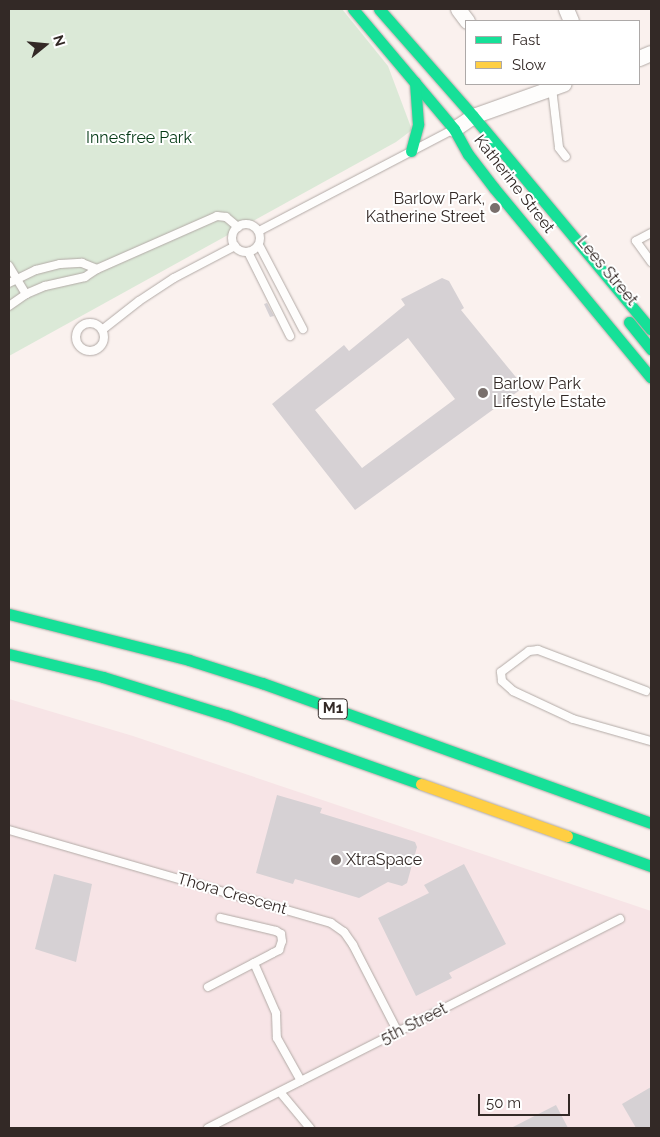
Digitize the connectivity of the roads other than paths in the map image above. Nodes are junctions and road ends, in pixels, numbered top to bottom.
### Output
1 (352, 9) edge
2 (379, 9) edge
3 (458, 9) edge
4 (466, 20) edge
5 (415, 82) junction
6 (558, 86) edge
7 (473, 116) junction
8 (454, 129) junction
9 (411, 151) junction
10 (566, 157) dead end
11 (498, 174) dead end
12 (238, 227) junction
13 (259, 232) junction
14 (651, 233) edge
15 (259, 245) junction
16 (235, 246) junction
17 (248, 252) junction
18 (651, 262) edge
19 (9, 266) edge
20 (97, 269) junction
21 (17, 280) junction
22 (9, 283) edge
23 (26, 294) junction
24 (9, 306) edge
25 (624, 317) dead end
26 (303, 329) dead end
27 (102, 330) dead end
28 (651, 330) edge
29 (290, 336) dead end
30 (651, 349) edge
31 (651, 378) edge
32 (9, 614) edge
33 (9, 654) edge
34 (646, 691) dead end
35 (651, 741) edge
36 (651, 823) edge
37 (9, 830) edge
38 (651, 866) edge
39 (221, 918) dead end
40 (620, 919) dead end
41 (254, 963) junction
42 (208, 987) dead end
43 (398, 1032) junction
44 (301, 1081) junction
45 (280, 1092) junction
46 (208, 1128) edge
47 (310, 1128) edge

1 - 5 main road, Katherine Street
2 - 7 main road, Katherine Street
3 - 4 street
5 - 8 main road, Katherine Street
5 - 9 main road
6 - 7 street
6 - 10 lane
7 - 8 street
7 - 28 main road, Katherine Street
8 - 9 lane
8 - 11 main road
8 - 31 main road, Katherine Street
9 - 13 lane
12 - 13 lane
12 - 16 lane
12 - 20 lane
13 - 15 lane
14 - 18 lane
15 - 17 lane
15 - 26 lane
16 - 17 lane
16 - 27 lane
17 - 29 lane
19 - 21 lane
20 - 21 lane
20 - 23 lane
21 - 22 lane
21 - 23 lane
23 - 24 lane
25 - 30 main road, Lees Street
32 - 36 main road, M1
33 - 38 main road, M1
34 - 35 lane
37 - 43 lane, Thora Crescent
39 - 41 lane
40 - 43 lane, 5th Street
41 - 42 lane
41 - 44 lane
43 - 44 lane, 5th Street
44 - 45 lane, 5th Street
45 - 46 lane, 5th Street
45 - 47 lane

